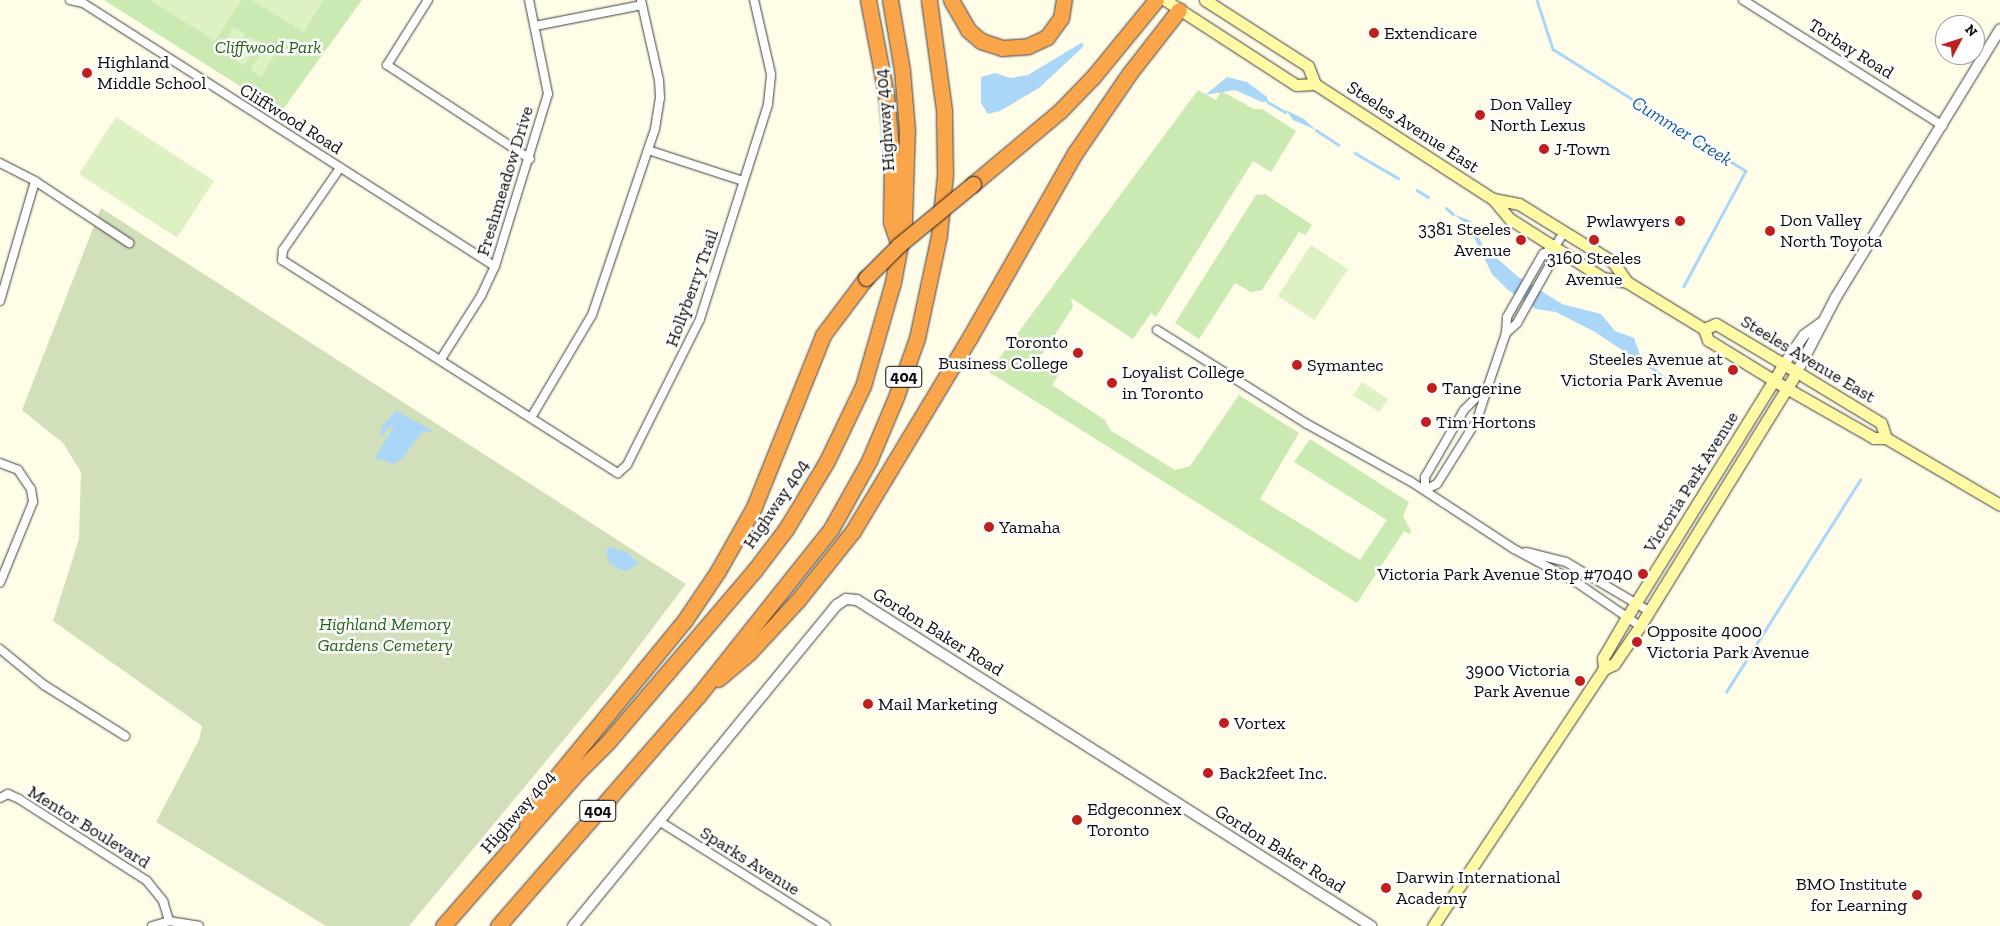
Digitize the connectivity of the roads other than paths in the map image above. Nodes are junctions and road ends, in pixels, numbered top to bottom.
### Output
1 (70, 0) edge
2 (428, 0) edge
3 (529, 0) edge
4 (754, 0) edge
5 (868, 0) edge
6 (890, 0) edge
7 (929, 0) edge
8 (951, 0) edge
9 (1064, 0) edge
10 (1156, 0) edge
11 (1165, 0) edge
12 (1205, 0) edge
13 (1743, 0) edge
14 (642, 2) edge
15 (1183, 5) edge
16 (535, 26) junction
17 (2000, 29) edge
18 (1315, 84) junction
19 (1943, 126) junction
20 (648, 150) junction
21 (530, 159) junction
22 (0, 163) edge
23 (340, 168) junction
24 (35, 181) junction
25 (743, 181) junction
26 (1493, 199) junction
27 (1564, 232) junction
28 (129, 243) dead end
29 (900, 248) junction
30 (1554, 248) junction
31 (495, 266) junction
32 (1627, 282) junction
33 (0, 301) edge
34 (1821, 322) junction
35 (1704, 329) junction
36 (1158, 330) dead end
37 (1506, 333) junction
38 (441, 359) junction
39 (1784, 364) junction
40 (1798, 372) junction
41 (1773, 380) junction
42 (1488, 386) junction
43 (1788, 389) junction
44 (532, 416) junction
45 (1886, 438) junction
46 (0, 463) edge
47 (1425, 490) junction
48 (2000, 505) edge
49 (1514, 549) junction
50 (0, 583) edge
51 (1636, 602) junction
52 (1649, 611) junction
53 (1627, 617) junction
54 (1640, 626) junction
55 (0, 649) edge
56 (1604, 668) junction
57 (698, 696) junction
58 (125, 736) dead end
59 (0, 798) edge
60 (659, 821) junction
61 (522, 835) junction
62 (169, 921) junction
63 (152, 926) edge
64 (199, 926) edge
65 (443, 926) edge
66 (498, 926) edge
67 (573, 926) edge
68 (826, 926) edge
69 (1371, 926) edge
70 (1433, 926) edge

1 - 23 street, Cliffwood Road
2 - 21 street
3 - 16 street, Freshmeadow Drive
4 - 25 street, Hollyberry Trail
5 - 29 highway
6 - 29 highway, Highway 404 / 404
7 - 57 highway, 404
8 - 9 highway
10 - 61 highway, bridge
11 - 15 main road, Steeles Avenue East
12 - 18 main road, Steeles Avenue East
13 - 19 street, Torbay Road
14 - 16 street
14 - 20 street
15 - 18 main road, Steeles Avenue East
15 - 57 highway
16 - 21 street, Freshmeadow Drive
17 - 19 street, Victoria Park Avenue
18 - 26 main road, Steeles Avenue East
19 - 34 street, Victoria Park Avenue
20 - 25 street
20 - 44 street
21 - 31 street, Freshmeadow Drive
22 - 24 street
23 - 31 street, Cliffwood Road
23 - 38 street, Hollyberry Trail
24 - 28 street
24 - 33 street
25 - 44 street, Hollyberry Trail
26 - 27 main road, Steeles Avenue East
26 - 30 main road, Steeles Avenue East
27 - 30 street
27 - 32 main road, Steeles Avenue East
29 - 61 highway, Highway 404 / 404
30 - 32 main road, Steeles Avenue East
30 - 37 street
30 - 37 street
31 - 38 street, Freshmeadow Drive
32 - 35 main road, Steeles Avenue East
34 - 39 street, Victoria Park Avenue
34 - 40 street, Victoria Park Avenue
35 - 39 main road, Steeles Avenue East
35 - 41 main road, Steeles Avenue East
36 - 47 street
37 - 42 street
38 - 44 street, Hollyberry Trail
39 - 40 main road, Steeles Avenue East
39 - 41 main road, Victoria Park Avenue
40 - 43 main road, Victoria Park Avenue
40 - 45 main road, Steeles Avenue East
41 - 43 main road, Steeles Avenue East
41 - 51 main road, Victoria Park Avenue
42 - 47 street
42 - 47 street
43 - 45 main road, Steeles Avenue East
43 - 52 main road, Victoria Park Avenue
45 - 48 main road, Steeles Avenue East
46 - 50 street
47 - 49 street
49 - 51 street
49 - 53 street
51 - 52 street
51 - 53 main road, Victoria Park Avenue
52 - 54 main road, Victoria Park Avenue
53 - 54 street
53 - 56 main road, Victoria Park Avenue
54 - 56 main road, Victoria Park Avenue
55 - 58 street
56 - 70 main road, Victoria Park Avenue
57 - 66 highway, 404
59 - 62 street, Mentor Boulevard
60 - 67 street, Gordon Baker Road
60 - 68 street, Sparks Avenue
60 - 69 street, Gordon Baker Road
61 - 65 highway, Highway 404 / 404
62 - 63 street
62 - 64 street

